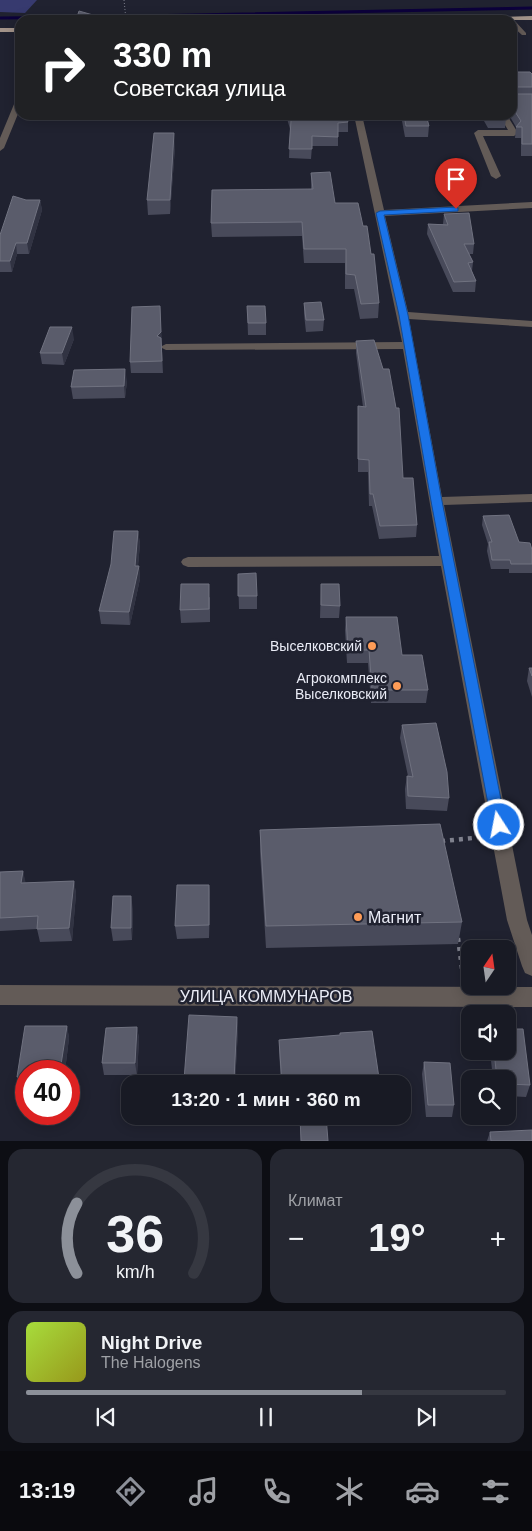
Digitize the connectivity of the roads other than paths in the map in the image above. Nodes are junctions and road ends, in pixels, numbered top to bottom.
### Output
1 (532, 18) edge
2 (517, 20) edge
3 (517, 26) edge
4 (0, 30) edge
5 (15, 30) edge
6 (524, 34) dead end
7 (13, 113) edge
8 (359, 120) edge
9 (507, 120) edge
10 (0, 148) edge
11 (496, 176) dead end
12 (532, 205) edge
13 (380, 213) junction
14 (404, 315) junction
15 (532, 324) edge
16 (408, 345) junction
17 (166, 347) dead end
18 (532, 498) edge
19 (436, 501) junction
20 (449, 561) junction
21 (188, 562) dead end
22 (532, 966) edge
23 (0, 995) edge
24 (532, 997) edge

1 - 2 main road
3 - 6 street
4 - 5 main road
7 - 10 street
8 - 13 street
9 - 11 street
12 - 13 street
13 - 14 street
14 - 15 street
14 - 16 street
16 - 17 street
16 - 19 street
18 - 19 street
19 - 20 street
20 - 21 street
20 - 22 street
23 - 24 street, УЛИЦА КОММУНАРОВ

